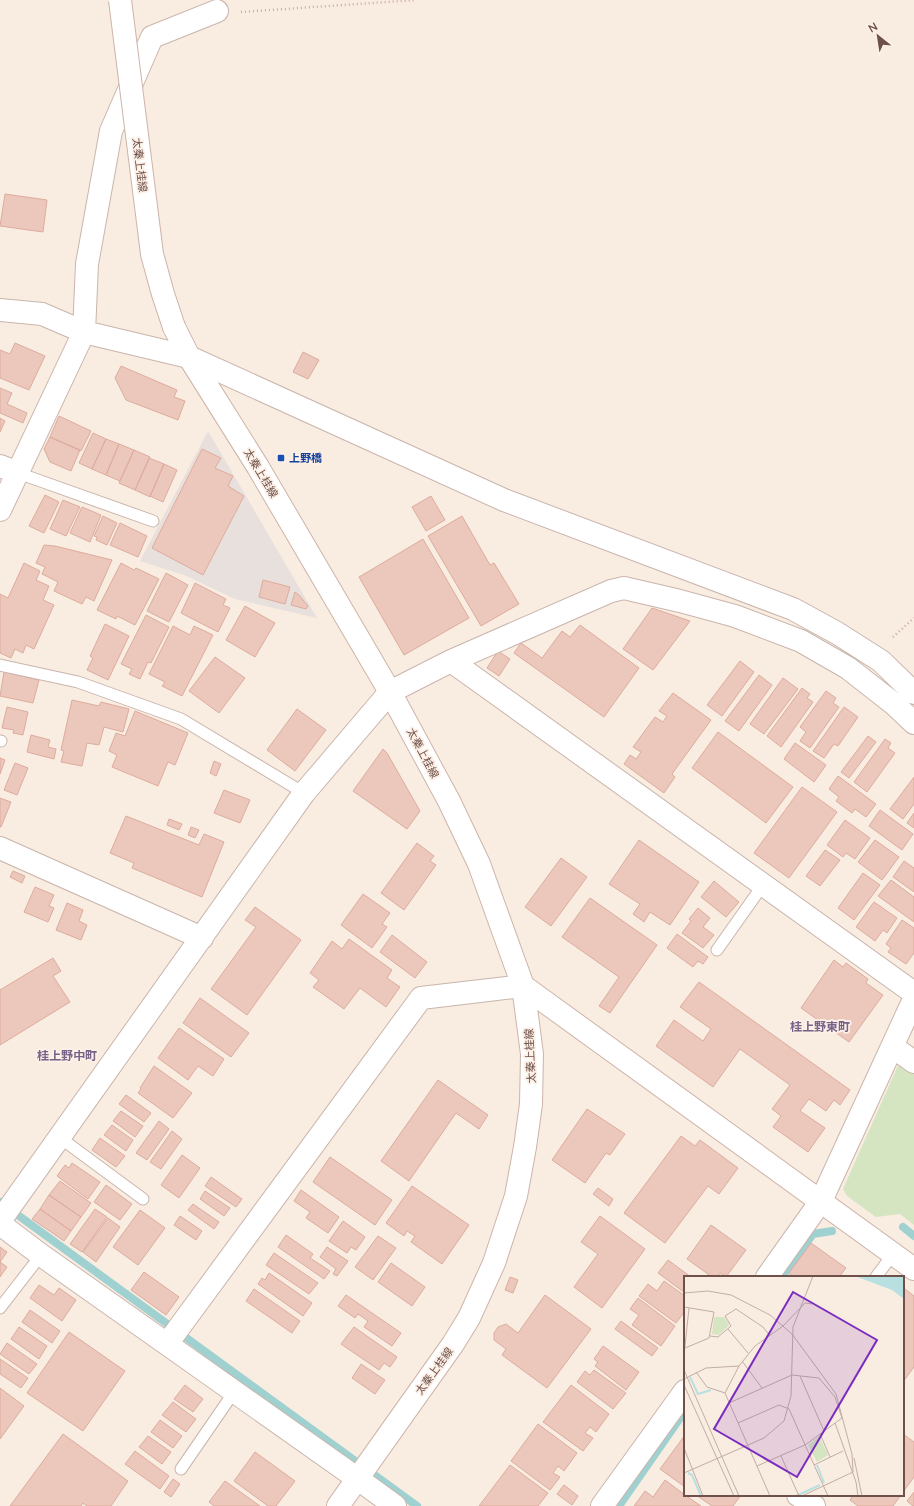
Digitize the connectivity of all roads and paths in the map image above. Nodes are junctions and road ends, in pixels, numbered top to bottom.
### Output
1 (120, 0) edge
2 (416, 0) edge
3 (217, 11) joint
4 (0, 310) edge
5 (84, 332) junction
6 (189, 357) junction
7 (9, 469) edge
8 (0, 510) edge
9 (153, 521) dead end
10 (914, 618) edge
11 (891, 639) dead end
12 (451, 661) junction
13 (0, 665) edge
14 (390, 692) junction
15 (914, 693) edge
16 (914, 724) edge
17 (304, 793) junction
18 (0, 848) edge
19 (763, 885) junction
20 (202, 938) junction
21 (717, 950) dead end
22 (523, 986) junction
23 (914, 993) edge
24 (914, 999) edge
25 (893, 1047) junction
26 (914, 1062) edge
27 (59, 1137) junction
28 (143, 1199) dead end
29 (821, 1201) junction
30 (0, 1222) edge
31 (893, 1254) junction
32 (41, 1255) junction
33 (914, 1269) edge
34 (767, 1276) edge
35 (877, 1276) edge
36 (0, 1308) edge
37 (167, 1344) junction
38 (234, 1392) junction
39 (681, 1404) edge
40 (181, 1468) dead end
41 (358, 1479) junction
42 (799, 1496) edge
43 (338, 1506) edge
44 (394, 1506) edge
45 (602, 1506) edge
46 (814, 1506) edge

1 - 6 street, 太秦上桂線, bridge
2 - 3 path
3 - 5 street
4 - 5 street
5 - 6 street
5 - 7 street
6 - 14 street, 太秦上桂線
6 - 15 street
7 - 8 street
7 - 9 lane
10 - 11 path
12 - 14 street
12 - 16 street
12 - 19 street
13 - 17 lane
14 - 17 street
14 - 22 street, 太秦上桂線
17 - 20 street
18 - 20 street
19 - 21 lane
19 - 23 street
20 - 27 street
22 - 29 street
22 - 37 street
22 - 41 street, 太秦上桂線
24 - 25 street
25 - 26 street
25 - 29 street
27 - 28 lane
27 - 30 street
29 - 31 street
29 - 34 street
30 - 32 street
31 - 33 street
31 - 35 lane
32 - 36 lane
32 - 37 street
37 - 38 street
38 - 40 lane
38 - 41 street
39 - 45 street
41 - 43 street, 太秦上桂線
41 - 44 street
42 - 46 street

